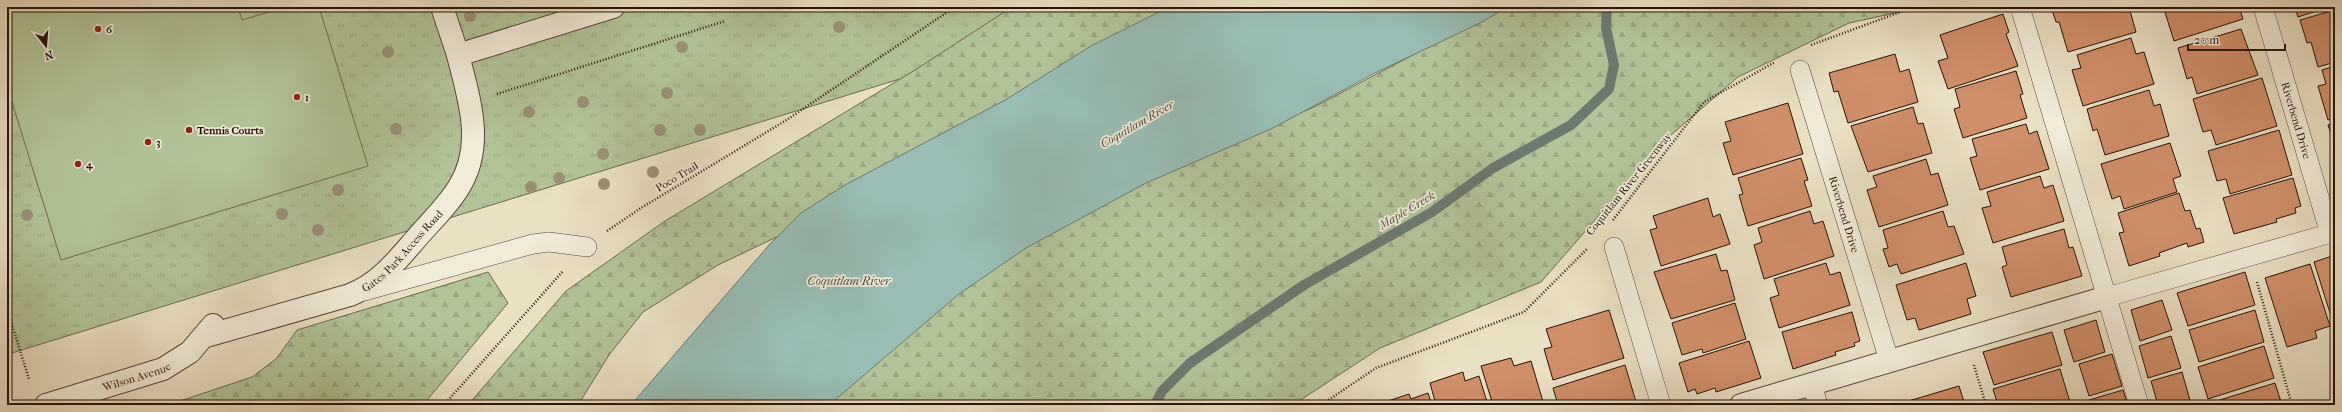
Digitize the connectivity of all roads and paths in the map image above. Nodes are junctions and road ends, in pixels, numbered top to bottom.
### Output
1 (442, 7) edge
2 (613, 7) edge
3 (955, 7) edge
4 (1914, 7) edge
5 (2020, 7) edge
6 (2263, 7) edge
7 (724, 21) dead end
8 (1808, 46) dead end
9 (458, 56) junction
10 (1780, 59) dead end
11 (1800, 70) dead end
12 (497, 99) dead end
13 (1608, 226) dead end
14 (2332, 233) edge
15 (1614, 246) dead end
16 (587, 247) junction
17 (1588, 248) dead end
18 (2256, 276) dead end
19 (350, 295) junction
20 (2107, 297) junction
21 (7, 309) edge
22 (208, 331) joint
23 (1972, 357) dead end
24 (1889, 360) junction
25 (29, 379) dead end
26 (1812, 384) junction
27 (46, 405) edge
28 (444, 405) edge
29 (1321, 405) edge
30 (1661, 405) edge
31 (1741, 405) edge
32 (1818, 405) edge
33 (1986, 405) edge
34 (2139, 405) edge
35 (2292, 405) edge

1 - 9 street, Gates Park Access Road
2 - 9 street
3 - 16 path, Poco Trail
4 - 8 path
5 - 20 lane
6 - 14 lane, Riverbend Drive
7 - 12 path
9 - 19 street, Gates Park Access Road
10 - 13 path, Coquitlam River Greenway
11 - 24 lane, Riverbend Drive
14 - 20 lane, Riverbend Drive
15 - 30 lane
16 - 19 lane
16 - 28 path, Poco Trail
17 - 29 path, Coquitlam River Greenway
18 - 35 path
19 - 22 street, Gates Park Access Road
20 - 24 street, Riverbend Drive
20 - 34 lane
21 - 25 path
22 - 27 street, Wilson Avenue
23 - 33 path
24 - 26 street, Riverbend Drive
26 - 31 street, Riverbend Drive
26 - 32 lane

